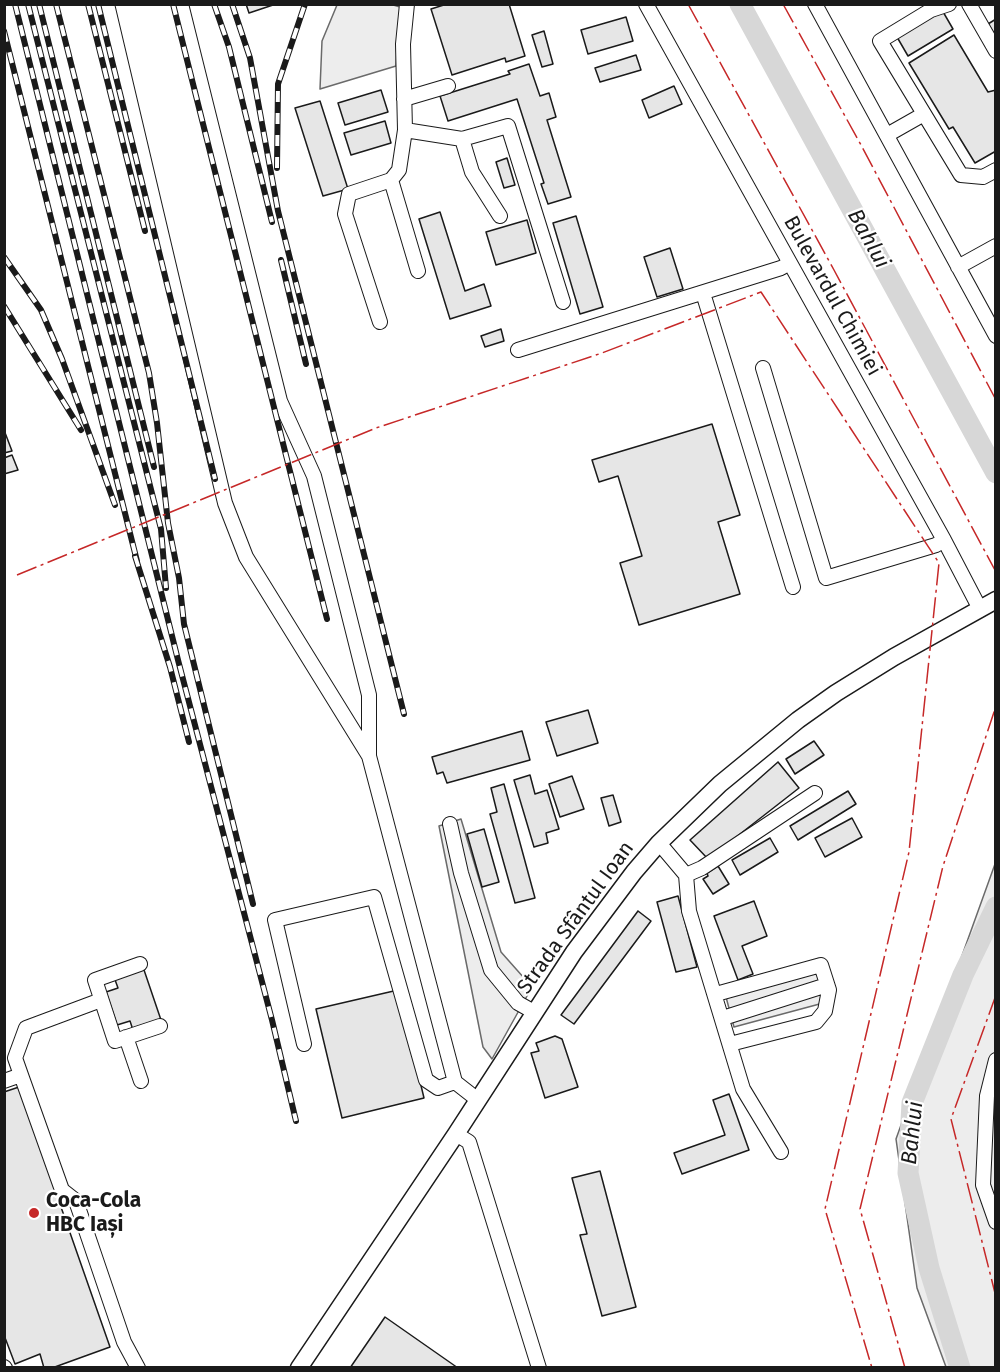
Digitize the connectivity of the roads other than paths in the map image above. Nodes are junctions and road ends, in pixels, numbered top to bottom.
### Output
1 (106, 4) edge
2 (181, 4) edge
3 (407, 4) edge
4 (646, 4) edge
5 (815, 4) edge
6 (949, 4) edge
7 (969, 4) edge
8 (996, 51) edge
9 (448, 86) dead end
10 (404, 99) junction
11 (924, 114) junction
12 (405, 130) junction
13 (887, 135) junction
14 (462, 139) junction
15 (996, 170) edge
16 (391, 180) junction
17 (500, 216) dead end
18 (996, 246) edge
19 (790, 263) junction
20 (958, 267) junction
21 (418, 271) dead end
22 (703, 293) junction
23 (563, 302) dead end
24 (380, 322) dead end
25 (996, 336) edge
26 (518, 350) dead end
27 (763, 368) dead end
28 (944, 540) junction
29 (794, 587) dead end
30 (996, 600) edge
31 (980, 609) junction
32 (369, 756) junction
33 (815, 793) dead end
34 (450, 824) dead end
35 (659, 843) junction
36 (686, 875) junction
37 (140, 964) dead end
38 (827, 985) junction
39 (716, 994) junction
40 (101, 1000) junction
41 (534, 1012) junction
42 (723, 1018) junction
43 (160, 1026) dead end
44 (126, 1037) junction
45 (304, 1044) dead end
46 (730, 1044) junction
47 (996, 1060) edge
48 (21, 1075) junction
49 (4, 1081) edge
50 (141, 1081) dead end
51 (455, 1082) junction
52 (478, 1100) junction
53 (456, 1134) junction
54 (781, 1152) dead end
55 (996, 1222) edge
56 (138, 1368) edge
57 (299, 1368) edge
58 (539, 1368) edge

1 - 32 street
2 - 32 street
3 - 10 street
4 - 19 street, Bulevardul Chimiei
5 - 13 street
6 - 11 street
7 - 8 street
9 - 10 street
10 - 12 street
11 - 13 street
11 - 15 street
12 - 14 street
12 - 16 street
13 - 20 street
14 - 17 street
14 - 23 street
16 - 21 street
16 - 24 street
18 - 20 street
19 - 22 street
19 - 28 street, Bulevardul Chimiei
20 - 25 street
22 - 26 street
22 - 29 street
27 - 28 street
28 - 31 street, Bulevardul Chimiei
30 - 31 main road, Strada Sfântul Ioan
31 - 35 main road, Strada Sfântul Ioan
32 - 51 street
33 - 36 street
34 - 41 street
35 - 36 street
35 - 41 main road, Strada Sfântul Ioan
36 - 39 street
37 - 40 street
38 - 39 street
38 - 42 street
38 - 46 street
39 - 42 street
40 - 44 street
40 - 48 street
41 - 52 main road, Strada Sfântul Ioan
42 - 46 street
43 - 44 street
44 - 50 street
45 - 51 street
46 - 54 street
47 - 55 street
48 - 49 street
48 - 56 street
51 - 52 street
52 - 53 main road, Strada Sfântul Ioan
53 - 57 main road, Strada Sfântul Ioan
53 - 58 street

